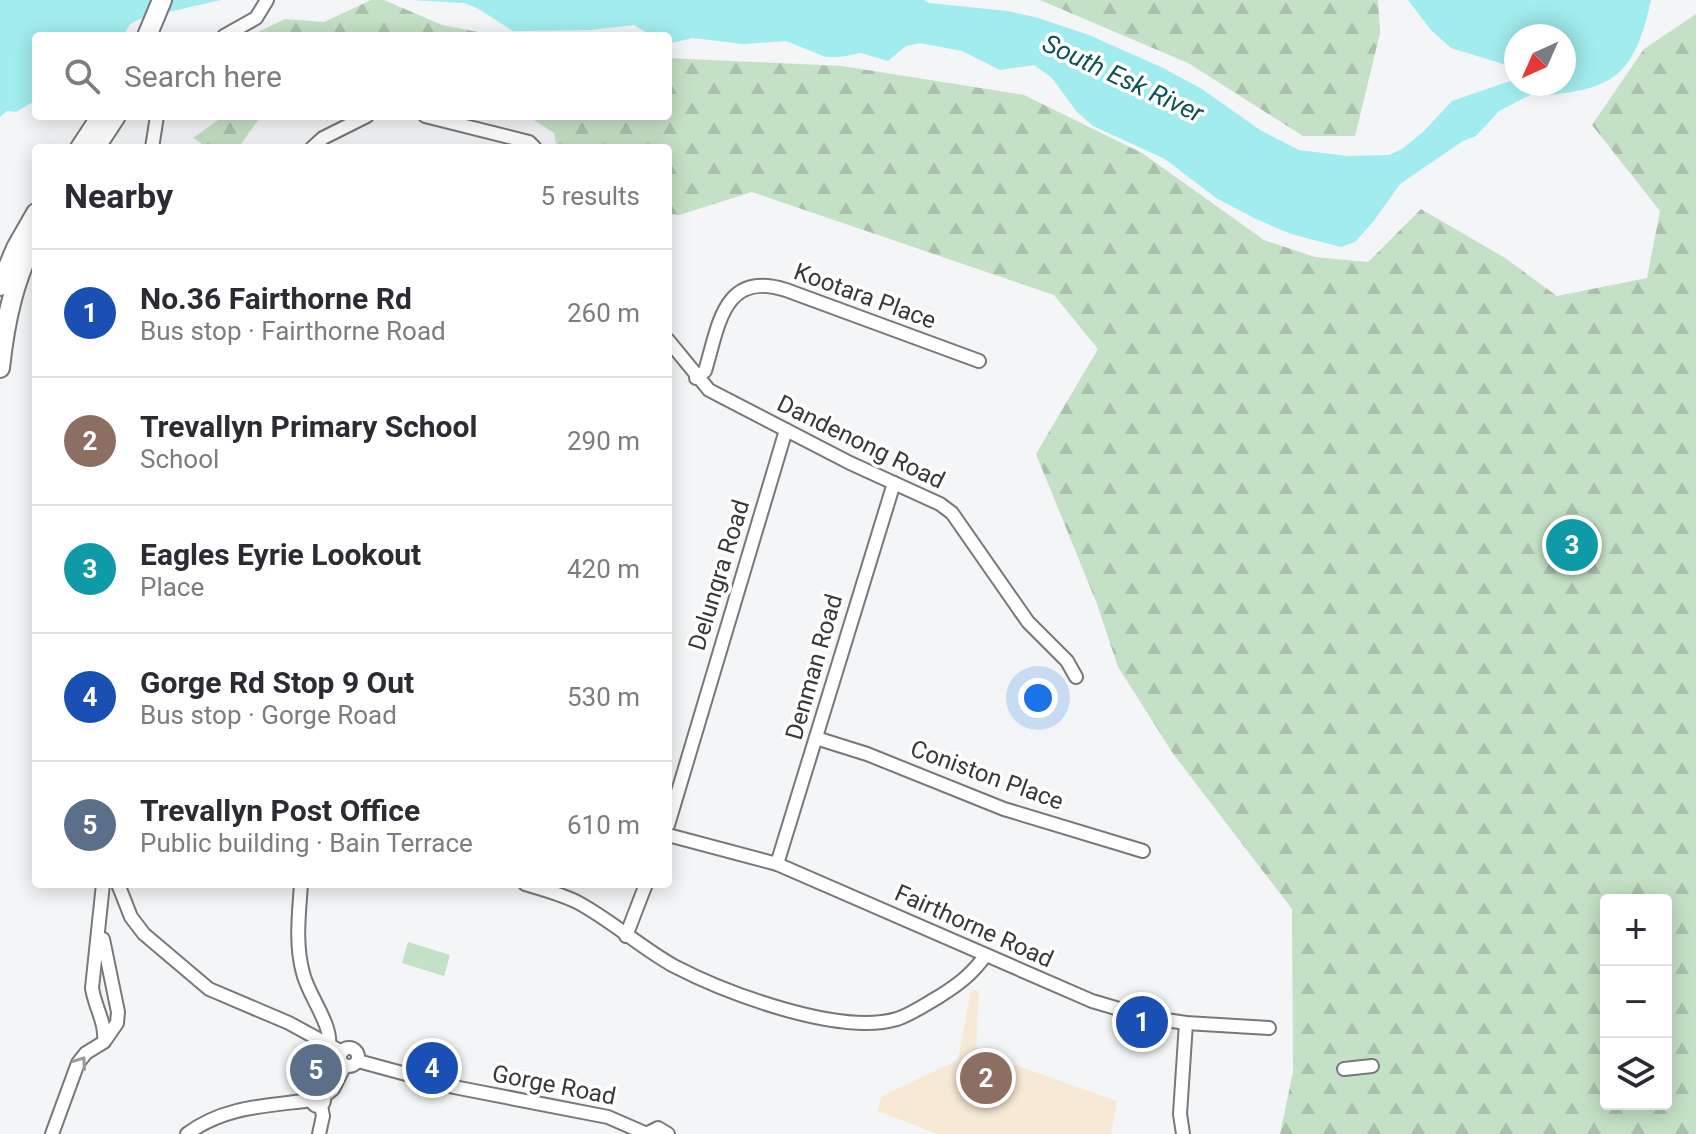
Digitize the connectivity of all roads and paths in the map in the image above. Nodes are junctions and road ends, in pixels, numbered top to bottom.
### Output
1 (162, 0) edge
2 (173, 0) edge
3 (266, 2) edge
4 (149, 32) edge
5 (161, 32) edge
6 (232, 32) edge
7 (98, 120) edge
8 (113, 120) edge
9 (156, 120) edge
10 (359, 120) edge
11 (441, 120) edge
12 (83, 144) edge
13 (98, 144) edge
14 (153, 144) edge
15 (316, 144) edge
16 (531, 144) edge
17 (32, 220) edge
18 (32, 246) edge
19 (0, 286) edge
20 (672, 345) edge
21 (979, 361) dead end
22 (0, 368) edge
23 (696, 378) junction
24 (786, 430) junction
25 (894, 483) junction
26 (1076, 677) dead end
27 (816, 738) junction
28 (672, 812) edge
29 (672, 836) edge
30 (1143, 851) dead end
31 (777, 864) junction
32 (103, 888) edge
33 (120, 888) edge
34 (301, 888) edge
35 (537, 888) edge
36 (644, 888) edge
37 (99, 927) junction
38 (626, 936) junction
39 (985, 956) junction
40 (1186, 1023) junction
41 (1269, 1028) dead end
42 (104, 1042) junction
43 (329, 1045) junction
44 (348, 1059) junction
45 (1372, 1066) dead end
46 (1344, 1069) dead end
47 (319, 1101) junction
48 (52, 1134) edge
49 (187, 1134) edge
50 (319, 1134) edge
51 (646, 1134) edge
52 (668, 1134) edge
53 (1183, 1134) edge

1 - 4 highway
2 - 5 highway
3 - 6 street
7 - 12 highway
8 - 13 highway
9 - 14 street
10 - 15 street
11 - 16 street
17 - 19 highway
18 - 22 highway
20 - 23 street, Dandenong Road
21 - 23 street, Kootara Place
23 - 24 street, Dandenong Road
24 - 25 street, Dandenong Road
24 - 28 street, Delungra Road
25 - 26 street, Dandenong Road
25 - 27 street, Denman Road
27 - 30 street, Coniston Place
27 - 31 street, Denman Road
29 - 31 street, Fairthorne Road
31 - 39 street, Fairthorne Road
32 - 37 street
33 - 43 street, Gorge Road
34 - 43 street
35 - 38 street
36 - 38 street
37 - 42 street
37 - 42 street
38 - 39 street
39 - 40 street, Fairthorne Road
40 - 41 street, Fairthorne Road
40 - 53 street
48 -> 42 street
43 - 44 street, Gorge Road
44 - 47 street
44 - 51 street, Gorge Road
45 - 46 street
47 - 49 street
47 - 50 street
51 - 52 street

